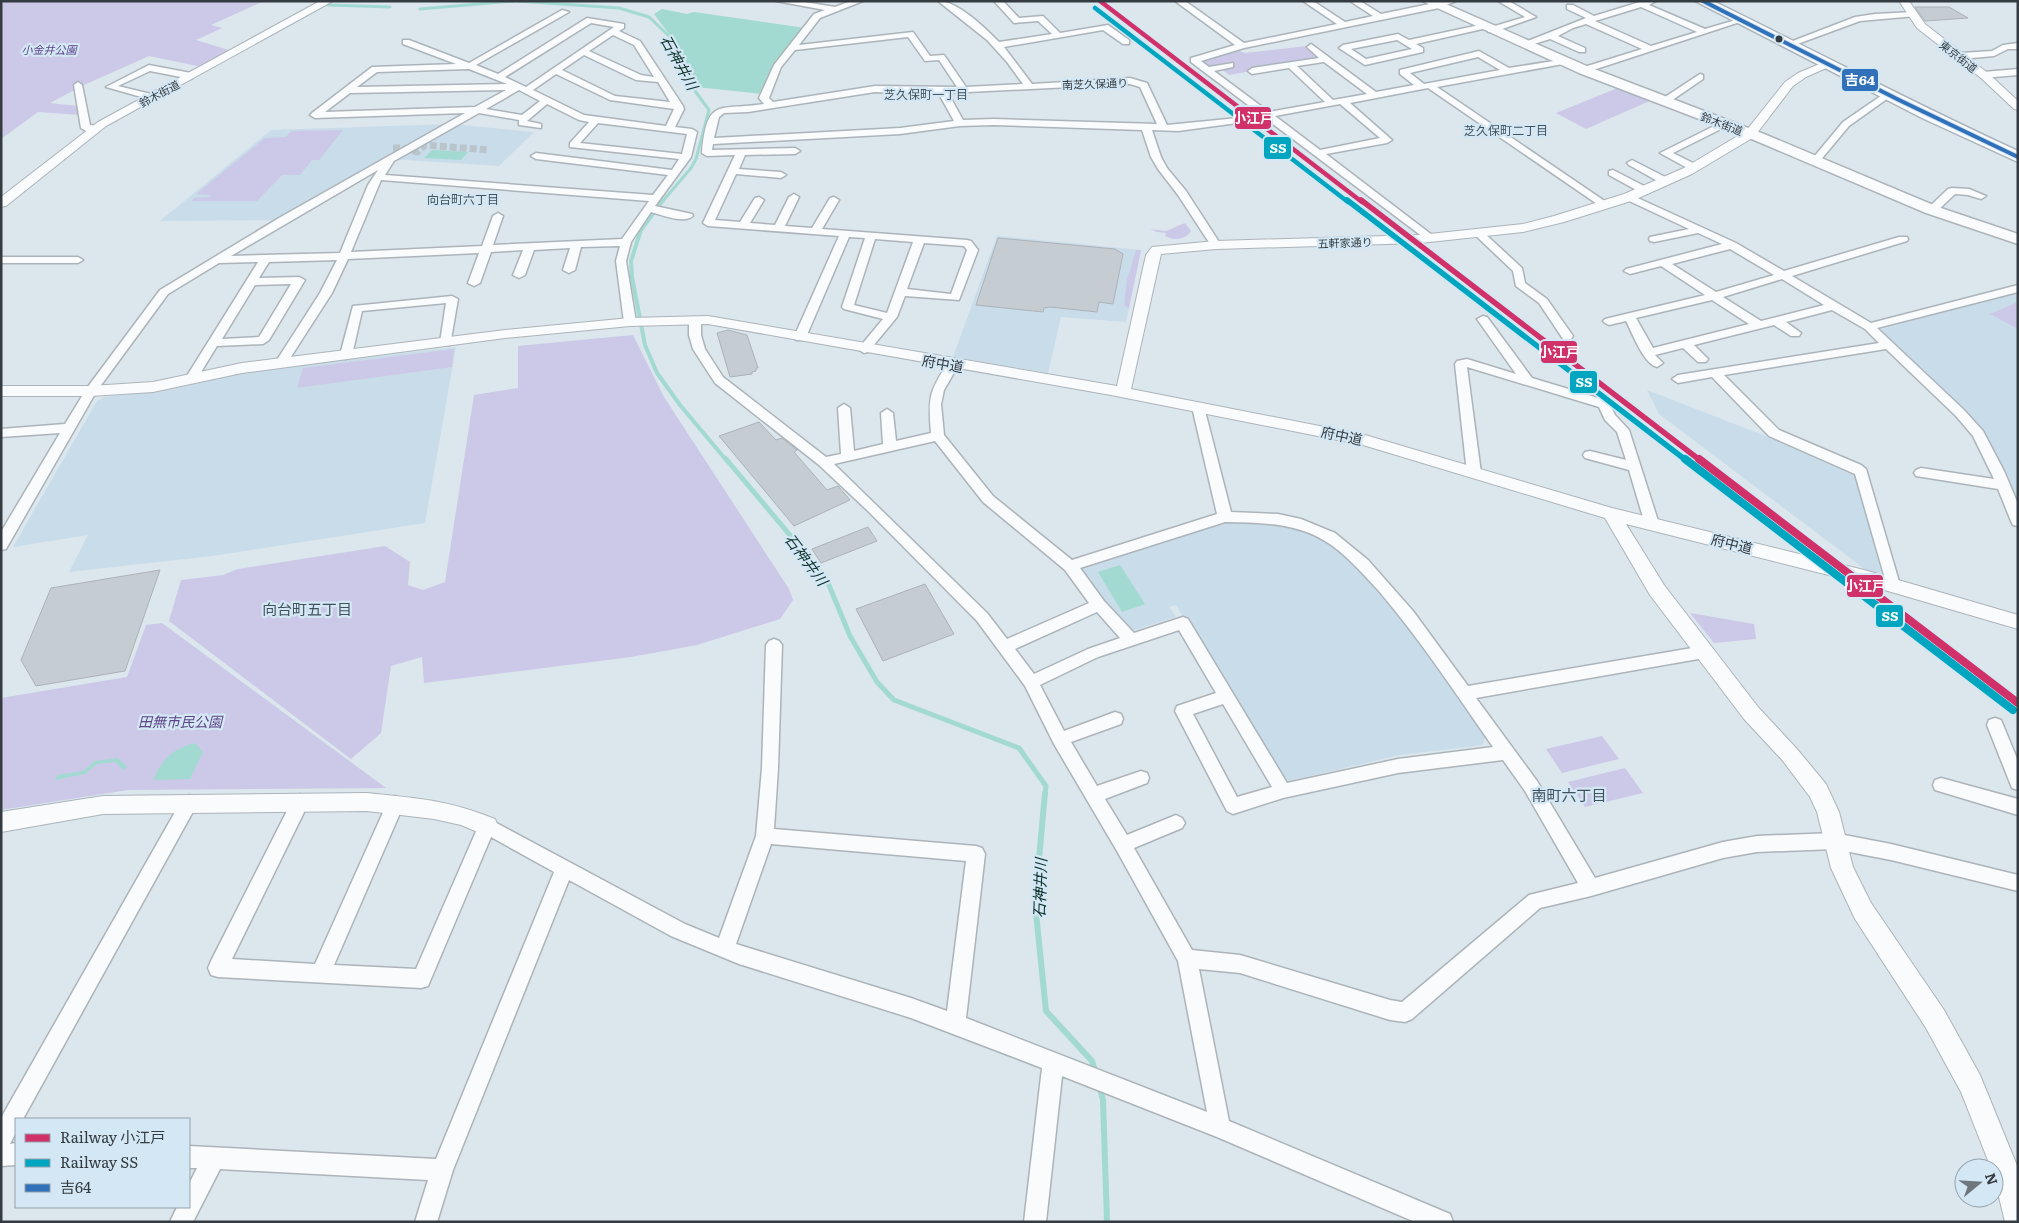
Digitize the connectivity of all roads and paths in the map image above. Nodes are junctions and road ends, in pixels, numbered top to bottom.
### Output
1 (780, 1) edge
2 (859, 1) edge
3 (962, 1) edge
4 (998, 1) edge
5 (1179, 1) edge
6 (1308, 1) edge
7 (1354, 1) edge
8 (1502, 1) edge
9 (1652, 1) edge
10 (1702, 1) edge
11 (1904, 1) edge
12 (325, 3) edge
13 (944, 3) edge
14 (1439, 3) edge
15 (1643, 5) junction
16 (1570, 7) dead end
17 (835, 10) junction
18 (565, 12) dead end
19 (1913, 14) junction
20 (1380, 16) junction
21 (1591, 20) junction
22 (1739, 21) junction
23 (1343, 24) junction
24 (1488, 28) junction
25 (1703, 31) junction
26 (532, 32) junction
27 (613, 32) junction
28 (1058, 36) junction
29 (1551, 36) junction
30 (562, 38) junction
31 (406, 42) dead end
32 (1126, 42) dead end
33 (1335, 43) dead end
34 (1408, 43) junction
35 (1524, 44) junction
36 (1789, 44) junction
37 (999, 45) junction
38 (1242, 46) junction
39 (2018, 46) edge
40 (1311, 47) dead end
41 (792, 48) junction
42 (1343, 48) junction
43 (1650, 49) junction
44 (1582, 50) dead end
45 (584, 52) junction
46 (1961, 56) junction
47 (1326, 58) junction
48 (1447, 60) junction
49 (1563, 61) junction
50 (1829, 63) junction
51 (1230, 65) dead end
52 (1291, 65) junction
53 (469, 66) junction
54 (1206, 70) junction
55 (1584, 70) junction
56 (556, 71) junction
57 (1252, 71) dead end
58 (1508, 71) junction
59 (2018, 72) edge
60 (1983, 75) junction
61 (191, 76) junction
62 (499, 77) junction
63 (1473, 77) junction
64 (1700, 77) dead end
65 (661, 80) junction
66 (78, 84) dead end
67 (1028, 85) junction
68 (1426, 86) junction
69 (517, 87) junction
70 (348, 90) junction
71 (527, 90) junction
72 (963, 90) junction
73 (942, 91) junction
74 (1256, 91) dead end
75 (1238, 94) junction
76 (1888, 94) junction
77 (1374, 95) junction
78 (152, 97) junction
79 (546, 100) junction
80 (1342, 101) junction
81 (1665, 101) junction
82 (1330, 102) junction
83 (770, 105) junction
84 (678, 106) junction
85 (2018, 107) edge
86 (477, 110) junction
87 (1264, 116) junction
88 (524, 118) junction
89 (1245, 119) dead end
90 (596, 120) junction
91 (960, 123) junction
92 (1724, 124) junction
93 (538, 126) dead end
94 (1146, 127) junction
95 (1163, 127) junction
96 (96, 128) junction
97 (669, 129) junction
98 (1750, 134) junction
99 (708, 141) junction
100 (795, 150) dead end
101 (741, 153) junction
102 (1317, 153) junction
103 (536, 156) dead end
104 (686, 157) junction
105 (2018, 157) edge
106 (391, 159) junction
107 (1816, 160) junction
108 (1632, 163) dead end
109 (1693, 167) junction
110 (732, 171) junction
111 (675, 173) junction
112 (1613, 173) dead end
113 (781, 175) dead end
114 (378, 177) junction
115 (1665, 181) junction
116 (1644, 190) junction
117 (1981, 196) dead end
118 (794, 197) dead end
119 (1629, 197) junction
120 (656, 198) junction
121 (759, 200) dead end
122 (834, 200) dead end
123 (1, 203) edge
124 (1604, 204) junction
125 (649, 208) junction
126 (1932, 210) junction
127 (498, 216) dead end
128 (688, 216) dead end
129 (743, 226) junction
130 (778, 229) junction
131 (1699, 230) junction
132 (815, 232) junction
133 (845, 234) junction
134 (1479, 234) junction
135 (872, 235) junction
136 (1431, 238) junction
137 (920, 239) junction
138 (1654, 239) dead end
139 (1903, 239) dead end
140 (2018, 239) edge
141 (626, 242) junction
142 (576, 245) junction
143 (1216, 245) junction
144 (1732, 245) junction
145 (530, 247) junction
146 (487, 249) junction
147 (344, 256) junction
148 (266, 258) junction
149 (1, 260) edge
150 (78, 260) dead end
151 (219, 260) junction
152 (1663, 263) junction
153 (568, 270) dead end
154 (1630, 271) dead end
155 (518, 275) dead end
156 (1785, 276) junction
157 (252, 282) junction
158 (474, 283) dead end
159 (2018, 288) edge
160 (901, 292) junction
161 (1715, 296) junction
162 (1834, 306) junction
163 (1805, 313) junction
164 (1629, 316) junction
165 (891, 317) junction
166 (1483, 319) dead end
167 (695, 320) junction
168 (1775, 320) junction
169 (632, 322) junction
170 (1609, 322) dead end
171 (1818, 323) dead end
172 (1757, 324) junction
173 (1869, 327) junction
174 (1795, 333) dead end
175 (1567, 336) dead end
176 (800, 337) junction
177 (446, 342) junction
178 (213, 343) junction
179 (1684, 344) junction
180 (1890, 345) junction
181 (864, 349) junction
182 (1649, 353) junction
183 (346, 355) junction
184 (1702, 359) dead end
185 (280, 363) junction
186 (953, 364) junction
187 (1657, 364) dead end
188 (1715, 373) junction
189 (1678, 378) dead end
190 (191, 379) junction
191 (1528, 382) junction
192 (1, 391) edge
193 (91, 391) junction
194 (1123, 392) junction
195 (1198, 407) junction
196 (844, 408) dead end
197 (887, 413) dead end
198 (69, 428) junction
199 (1, 433) edge
200 (938, 436) junction
201 (890, 447) junction
202 (1590, 455) dead end
203 (848, 456) junction
204 (824, 462) junction
205 (1634, 467) junction
206 (1474, 473) junction
207 (1921, 473) dead end
208 (2003, 485) junction
209 (1611, 514) junction
210 (1225, 517) junction
211 (2018, 521) edge
212 (1652, 524) junction
213 (1, 545) edge
214 (1070, 566) junction
215 (1893, 585) junction
216 (1099, 605) junction
217 (2018, 622) edge
218 (1131, 640) junction
219 (774, 645) dead end
220 (1004, 647) junction
221 (1704, 652) junction
222 (1031, 682) junction
223 (1465, 693) junction
224 (1227, 696) junction
225 (1115, 719) dead end
226 (1995, 725) dead end
227 (1060, 739) junction
228 (1507, 752) junction
229 (1141, 778) dead end
230 (2018, 783) edge
231 (1941, 785) dead end
232 (1283, 791) junction
233 (1094, 795) junction
234 (300, 802) junction
235 (189, 803) junction
236 (395, 804) junction
237 (2018, 807) edge
238 (1, 822) edge
239 (1176, 823) dead end
240 (487, 826) junction
241 (765, 836) junction
242 (1834, 841) junction
243 (1123, 845) junction
244 (564, 869) junction
245 (2018, 883) edge
246 (1592, 888) junction
247 (725, 948) junction
248 (1187, 959) junction
249 (321, 972) junction
250 (955, 1024) junction
251 (1053, 1063) junction
252 (1220, 1128) junction
253 (1, 1139) edge
254 (15, 1154) edge
255 (1, 1155) edge
256 (190, 1157) edge
257 (214, 1158) junction
258 (442, 1170) junction
259 (190, 1205) edge
260 (188, 1208) edge
261 (2018, 1219) edge
262 (181, 1222) edge
263 (426, 1222) edge
264 (1034, 1222) edge
265 (1442, 1222) edge

1 - 17 street
2 - 17 street
3 - 13 street
4 - 28 street
5 - 38 street
6 - 23 street
7 - 20 street
8 - 24 street
9 - 15 street
10 - 22 main road
11 - 19 street, 東京街道
12 - 61 street, 鈴木街道
13 - 37 street
14 - 20 street
14 - 24 main road, 鈴木街道
15 - 21 street
15 - 25 street
16 - 21 street
17 - 41 street
18 - 26 street
19 - 36 street
19 - 46 street, 東京街道
20 - 23 street
21 - 29 street
21 - 43 street
22 - 25 street
22 - 36 main road
23 - 38 street
24 - 34 street
24 - 35 main road, 鈴木街道
25 - 43 street
26 - 30 street
26 - 53 street
27 - 30 street
27 - 45 street
27 - 65 street
28 - 32 street
28 - 37 street
29 - 35 street
29 - 44 street
30 - 62 street
31 - 53 street
33 - 42 street
34 - 42 street
34 - 42 street
35 - 49 main road, 鈴木街道
36 - 50 main road
37 - 67 street
38 - 54 street
39 - 46 street
40 - 47 street
41 - 72 street
41 - 83 street
43 - 55 street
45 - 56 street
45 - 65 street
46 - 60 street, 東京街道
47 - 52 street
47 - 77 street
48 - 58 street
48 - 63 street
48 - 68 street
49 - 55 main road, 鈴木街道
49 - 58 street
50 - 76 main road
50 - 98 street
51 - 54 street
52 - 57 street
52 - 82 street
53 - 62 street
53 - 70 street
54 - 75 street
55 - 81 main road, 鈴木街道
56 - 71 street
56 - 84 street
58 - 63 street
59 - 60 street
60 - 85 street, 東京街道
61 - 78 street, 鈴木街道
61 - 78 street
62 - 69 street
63 - 68 street
64 - 81 street
65 - 84 street
66 - 96 street
67 - 72 street, 南芝久保通り
67 - 95 street, 南芝久保通り
68 - 77 street
68 - 124 street
69 - 70 street
69 - 71 street
69 - 86 street
70 - 86 street
71 - 79 street
72 - 73 street, 南芝久保通り
73 - 83 street, 南芝久保通り
73 - 91 street
74 - 75 street
75 - 87 street
76 - 105 main road
76 - 107 street
77 - 80 street
78 - 96 street, 鈴木街道
79 - 88 street
79 - 90 street
80 - 82 street
80 - 102 street
81 - 92 main road, 鈴木街道
82 - 87 street
83 - 99 street, 南芝久保通り
84 - 97 street
86 - 88 street
86 - 106 street
87 - 102 street
88 - 93 street
89 - 95 street
90 - 97 street
90 - 104 street
91 - 94 street
91 - 99 street
92 - 98 main road, 鈴木街道
92 - 109 street
94 - 95 street
94 - 143 street
96 - 123 street, 鈴木街道
97 - 104 street
98 - 107 main road, 鈴木街道
98 - 109 street, 五軒家通り
99 - 101 street
100 - 101 street
101 - 110 street
102 - 136 street
103 - 111 street
104 - 111 street
106 - 114 street
106 - 151 street
107 - 126 main road, 鈴木街道
108 - 115 street
109 - 115 street, 五軒家通り
110 - 113 street
110 - 129 street
111 - 120 street
112 - 116 street
114 - 120 street
114 - 147 street
115 - 116 street, 五軒家通り
116 - 119 street, 五軒家通り
117 - 126 street
118 - 130 street
119 - 124 street, 五軒家通り
119 - 131 street
120 - 125 street
121 - 129 street
122 - 132 street
124 - 134 street, 五軒家通り
125 - 128 street
125 - 141 street
126 - 140 main road, 鈴木街道
127 - 146 street
129 - 130 street
130 - 132 street
131 - 138 street
131 - 144 street
132 - 133 street
133 - 135 street
133 - 176 street
134 - 136 street, 五軒家通り
134 - 175 street
135 - 137 street
135 - 165 street
136 - 143 street, 五軒家通り
137 - 160 street
137 - 160 street
139 - 156 street
141 - 142 street
141 - 169 street
142 - 145 street
142 - 153 street
143 - 194 street, 五軒家通り
144 - 152 street
144 - 156 street
145 - 146 street
145 - 155 street
146 - 147 street
146 - 158 street
147 - 148 street
147 - 185 street
148 - 151 street
148 - 157 street
149 - 150 street
151 - 193 street
152 - 154 street
152 - 161 street
156 - 161 street
156 - 162 street
157 - 178 street
157 - 178 street
159 - 173 street
160 - 165 street
161 - 164 street
161 - 172 street
162 - 163 street
162 - 173 street
163 - 168 street
163 - 171 street
164 - 170 street
164 - 182 street
165 - 181 street
166 - 191 street
167 - 169 street, 府中道
167 - 176 street, 府中道
167 - 204 street
168 - 172 street
168 - 174 street
169 - 177 street, 府中道
172 - 179 street
173 - 180 street
176 - 181 street, 府中道
177 - 183 street, 府中道
177 - 183 street
178 - 190 street
179 - 182 street
179 - 184 street
180 - 188 street
180 - 208 street
181 - 186 street, 府中道
182 - 187 street
183 - 185 street, 府中道
185 - 190 street, 府中道
186 - 194 street, 府中道
186 - 200 street
188 - 189 street
188 - 215 street
190 - 193 street, 府中道
191 - 205 street
191 - 206 street
192 - 193 street, 府中道
193 - 198 street
194 - 195 street, 府中道
195 - 206 street, 府中道
195 - 210 street
196 - 203 street
197 - 201 street
198 - 199 street
198 - 213 street
200 - 201 street
200 - 214 street
201 - 203 street
202 - 205 street
203 - 204 street
204 - 220 street
205 - 212 street
206 - 209 street, 府中道
207 - 208 street
208 - 211 street
209 - 212 street, 府中道
209 - 221 street
210 - 214 street
210 - 223 street
212 - 215 street, 府中道
214 - 216 street
215 - 217 street, 府中道
216 - 218 street
216 - 220 street
218 - 222 street
218 - 224 street
219 - 241 street
220 - 222 street
221 - 223 street
221 - 242 street
222 - 227 street
223 - 228 street
224 - 232 street
224 - 232 street
225 - 227 street
226 - 230 street
227 - 233 street
228 - 232 street
228 - 246 street
229 - 233 street
231 - 237 street
233 - 243 street
234 - 235 street
234 - 236 street
234 - 249 street
235 - 238 street
235 - 253 street
236 - 240 street
236 - 249 street
239 - 243 street
240 - 244 street
240 - 249 street
241 - 247 street
241 - 250 street
242 - 245 street
242 - 246 street
242 - 261 street
243 - 248 street
244 - 247 street
244 - 258 street
246 - 248 street
247 - 250 street
248 - 252 street
250 - 251 street
251 - 252 street
251 - 264 street
252 - 265 street
254 - 255 street
256 - 257 street
257 - 258 street
257 - 259 street
258 - 263 street
260 - 262 street

